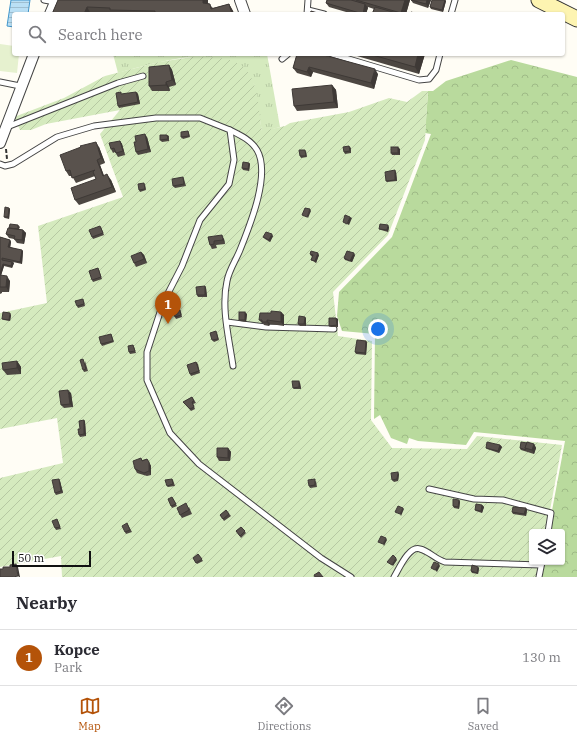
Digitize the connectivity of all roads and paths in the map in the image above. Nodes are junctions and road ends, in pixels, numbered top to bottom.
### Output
1 (44, 0) edge
2 (240, 0) edge
3 (308, 0) edge
4 (455, 0) edge
5 (539, 0) edge
6 (56, 1) edge
7 (51, 12) edge
8 (243, 12) edge
9 (308, 12) edge
10 (452, 12) edge
11 (563, 12) edge
12 (565, 13) edge
13 (577, 19) edge
14 (33, 56) edge
15 (286, 56) edge
16 (339, 56) edge
17 (440, 56) edge
18 (282, 59) dead end
19 (143, 76) dead end
20 (0, 82) edge
21 (20, 86) junction
22 (6, 127) junction
23 (230, 130) junction
24 (0, 143) edge
25 (0, 164) edge
26 (227, 322) junction
27 (334, 329) edge
28 (233, 366) dead end
29 (429, 489) dead end
30 (548, 529) edge
31 (529, 563) edge
32 (541, 565) edge
33 (351, 577) edge
34 (394, 577) edge
35 (539, 577) edge

1 - 6 lane
2 - 8 street
3 - 9 lane
4 - 10 lane
5 - 11 street
6 - 7 street
12 - 13 street
14 - 21 street
15 - 18 lane
16 - 17 lane
19 - 22 lane
20 - 21 lane
21 - 22 street
22 - 24 street
23 - 25 lane
23 - 26 lane
23 - 33 lane
26 - 27 lane
26 - 28 lane
29 - 30 lane
31 - 34 lane
32 - 35 lane

